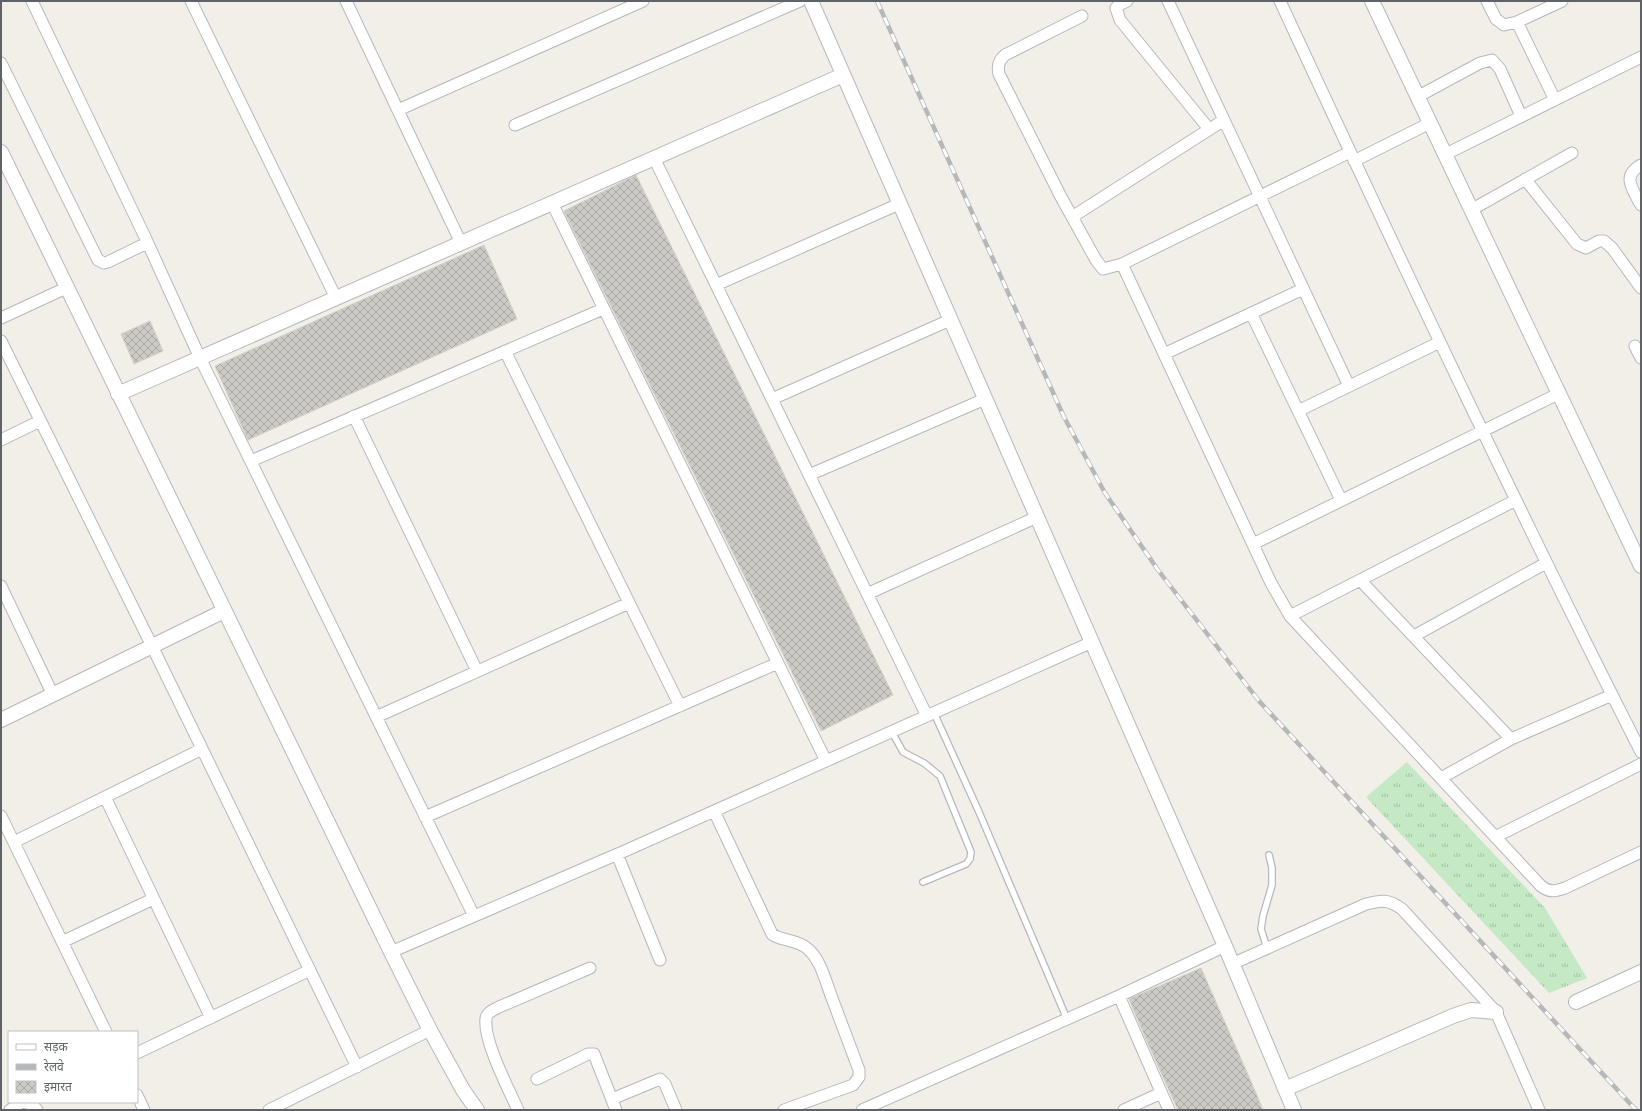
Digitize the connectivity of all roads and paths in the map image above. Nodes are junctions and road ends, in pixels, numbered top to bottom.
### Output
1 (32, 1) edge
2 (191, 1) edge
3 (346, 1) edge
4 (643, 1) edge
5 (800, 1) edge
6 (811, 1) edge
7 (1127, 1) edge
8 (1168, 1) edge
9 (1280, 1) edge
10 (1372, 1) edge
11 (1487, 1) edge
12 (1562, 1) edge
13 (1082, 16) dead end
14 (1517, 22) junction
15 (1641, 57) edge
16 (1, 63) edge
17 (843, 75) junction
18 (1417, 97) junction
19 (1555, 100) junction
20 (398, 110) junction
21 (1521, 116) junction
22 (1224, 120) junction
23 (1430, 123) junction
24 (515, 125) dead end
25 (1209, 129) junction
26 (1, 152) edge
27 (1572, 152) dead end
28 (1444, 154) junction
29 (1352, 156) junction
30 (654, 158) junction
31 (1641, 165) edge
32 (1525, 179) junction
33 (1260, 196) junction
34 (552, 203) junction
35 (899, 204) junction
36 (1641, 205) edge
37 (1471, 210) junction
38 (1072, 217) junction
39 (148, 242) junction
40 (461, 243) junction
41 (1122, 264) junction
42 (716, 285) junction
43 (66, 288) junction
44 (1641, 288) edge
45 (1304, 289) junction
46 (336, 298) junction
47 (603, 309) junction
48 (1251, 313) junction
49 (1, 318) edge
50 (950, 320) junction
51 (1, 341) edge
52 (1440, 342) junction
53 (1635, 346) dead end
54 (505, 351) junction
55 (1164, 354) junction
56 (200, 358) junction
57 (1641, 358) edge
58 (1349, 386) junction
59 (1560, 393) junction
60 (118, 394) junction
61 (772, 399) junction
62 (985, 399) junction
63 (1298, 411) junction
64 (354, 416) junction
65 (40, 421) junction
66 (1483, 431) junction
67 (1, 440) edge
68 (251, 461) junction
69 (809, 475) junction
70 (1341, 500) junction
71 (1516, 500) junction
72 (1037, 517) junction
73 (1253, 544) junction
74 (1546, 563) junction
75 (1641, 565) edge
76 (1360, 580) junction
77 (1, 586) edge
78 (867, 594) junction
79 (629, 602) junction
80 (224, 611) junction
81 (1290, 616) junction
82 (1414, 636) junction
83 (1092, 642) junction
84 (152, 646) junction
85 (778, 663) junction
86 (477, 671) junction
87 (53, 695) junction
88 (1612, 695) junction
89 (680, 706) junction
90 (930, 715) junction
91 (376, 717) junction
92 (1, 720) edge
93 (892, 732) junction
94 (1512, 739) junction
95 (202, 750) junction
96 (1641, 752) edge
97 (826, 761) junction
98 (1641, 764) edge
99 (1441, 778) junction
100 (105, 797) junction
101 (714, 811) junction
102 (1, 816) edge
103 (425, 817) junction
104 (1495, 837) junction
105 (14, 842) junction
106 (1641, 852) edge
107 (617, 854) junction
108 (1269, 855) dead end
109 (923, 882) dead end
110 (153, 898) junction
111 (474, 916) junction
112 (62, 942) junction
113 (1225, 946) junction
114 (1267, 948) junction
115 (391, 952) junction
116 (660, 960) dead end
117 (1232, 964) junction
118 (590, 968) dead end
119 (310, 970) junction
120 (1641, 972) edge
121 (1119, 996) junction
122 (1576, 1002) dead end
123 (1496, 1012) junction
124 (211, 1018) junction
125 (1067, 1019) junction
126 (430, 1030) junction
127 (106, 1031) edge
128 (138, 1054) edge
129 (357, 1066) junction
130 (538, 1079) dead end
131 (1285, 1089) junction
132 (1161, 1093) junction
133 (138, 1097) edge
134 (612, 1099) junction
135 (20, 1103) edge
136 (27, 1103) edge
137 (10, 1110) edge
138 (37, 1110) edge
139 (144, 1110) edge
140 (268, 1110) edge
141 (477, 1110) edge
142 (518, 1110) edge
143 (616, 1110) edge
144 (676, 1110) edge
145 (784, 1110) edge
146 (862, 1110) edge
147 (1124, 1110) edge
148 (1169, 1110) edge
149 (1294, 1110) edge
150 (1539, 1110) edge

1 - 39 street
2 - 46 street
3 - 20 street
4 - 20 street
5 - 24 street
6 - 17 street
7 - 25 street
8 - 22 street
9 - 29 street
10 - 18 street
11 - 14 street
12 - 14 street
13 - 38 street
14 - 19 street
15 - 19 street
16 - 39 street
17 - 30 street
17 - 35 street
18 - 21 street
18 - 23 street
19 - 21 street
20 - 40 street
21 - 28 street
22 - 25 street
22 - 33 street
23 - 28 street
23 - 29 street
25 - 38 street
26 - 43 street
27 - 32 street
28 - 37 street
29 - 33 street
29 - 52 street
30 - 34 street
30 - 42 street
31 - 36 street
32 - 37 street
32 - 44 street
33 - 41 street
33 - 45 street
34 - 40 street
34 - 47 street
35 - 42 street
35 - 50 street
37 - 59 street
38 - 41 street
39 - 56 street
40 - 46 street
41 - 55 street
42 - 61 street
43 - 49 street
43 - 60 street
45 - 48 street
45 - 58 street
46 - 56 street
47 - 54 street
47 - 85 street
48 - 55 street
48 - 63 street
50 - 61 street
50 - 62 street
51 - 65 street
52 - 58 street
52 - 66 street
53 - 57 street
54 - 64 street
54 - 79 street
55 - 73 street
56 - 60 street
56 - 68 street
58 - 63 street
59 - 66 street
59 - 75 street
60 - 80 street
61 - 69 street
62 - 69 street
62 - 72 street
63 - 70 street
64 - 68 street
64 - 86 street
65 - 67 street
65 - 84 street
66 - 70 street
66 - 71 street
68 - 91 street
69 - 78 street
70 - 73 street
71 - 74 street
71 - 76 street
72 - 78 street
72 - 83 street
73 - 81 street
74 - 82 street
74 - 88 street
76 - 81 street
76 - 82 street
77 - 87 street
78 - 90 street
79 - 86 street
79 - 89 street
80 - 84 street
80 - 115 street
81 - 99 street
82 - 94 street
83 - 90 street
83 - 113 street
84 - 87 street
84 - 95 street
85 - 89 street
85 - 97 street
86 - 91 street
87 - 92 street
88 - 94 street
88 - 96 street
89 - 103 street
90 - 93 street
90 - 125 lane
91 - 103 street
93 - 97 street
93 - 109 lane
94 - 99 street
95 - 100 street
95 - 119 street
97 - 101 street
98 - 104 street
99 - 104 street
100 - 105 street
100 - 110 street
101 - 107 street
101 - 145 street
102 - 105 street
103 - 111 street
104 - 106 street
105 - 112 street
107 - 111 street
107 - 116 street
108 - 114 lane
110 - 112 street
110 - 124 street
111 - 115 street
112 - 127 street
113 - 117 street
113 - 121 street
114 - 117 street
114 - 123 street
115 - 126 street
117 - 131 street
118 - 142 street
119 - 124 street
119 - 129 street
120 - 122 street
121 - 125 street
121 - 132 street
123 - 131 street
123 - 150 street
124 - 128 street
125 - 146 street
126 - 129 street
126 - 141 street
129 - 140 street
130 - 134 street
131 - 149 street
132 - 147 street
132 - 148 street
133 - 139 street
134 - 143 street
134 - 144 street
135 - 137 street
136 - 138 street

